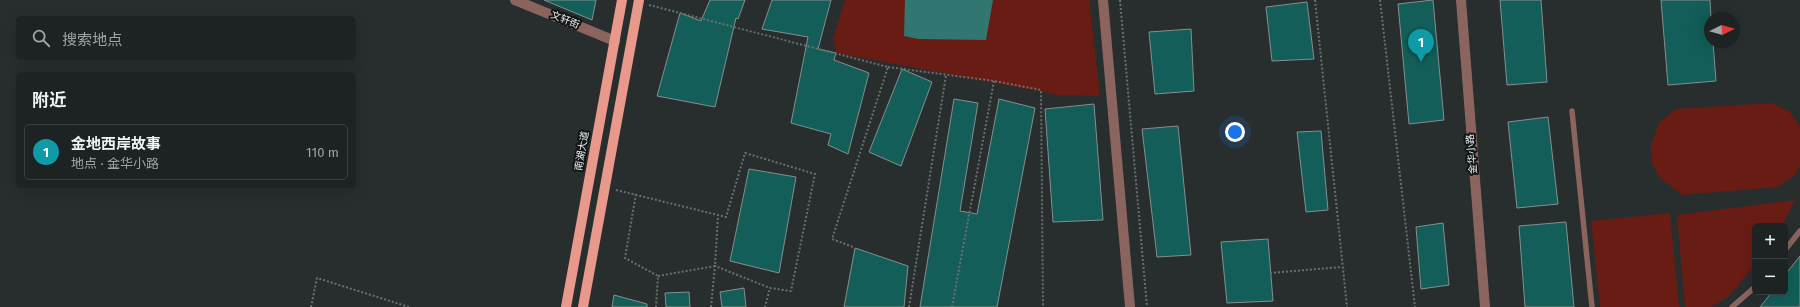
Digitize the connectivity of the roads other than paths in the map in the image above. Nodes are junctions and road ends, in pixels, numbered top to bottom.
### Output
1 (515, 0) edge
2 (622, 0) edge
3 (1103, 0) edge
4 (1461, 0) edge
5 (639, 1) edge
6 (615, 41) junction
7 (1572, 111) dead end
8 (1800, 231) edge
9 (1788, 246) edge
10 (1752, 290) edge
11 (566, 307) edge
12 (583, 307) edge
13 (1130, 307) edge
14 (1485, 307) edge
15 (1592, 307) edge
16 (1732, 307) edge

1 - 6 street, 文轩街
2 - 6 main road, 南湖大道
3 - 13 street
4 - 14 street, 金华小路
5 - 12 main road
6 - 11 main road, 南湖大道
7 - 15 lane
8 - 9 lane
10 - 16 lane

